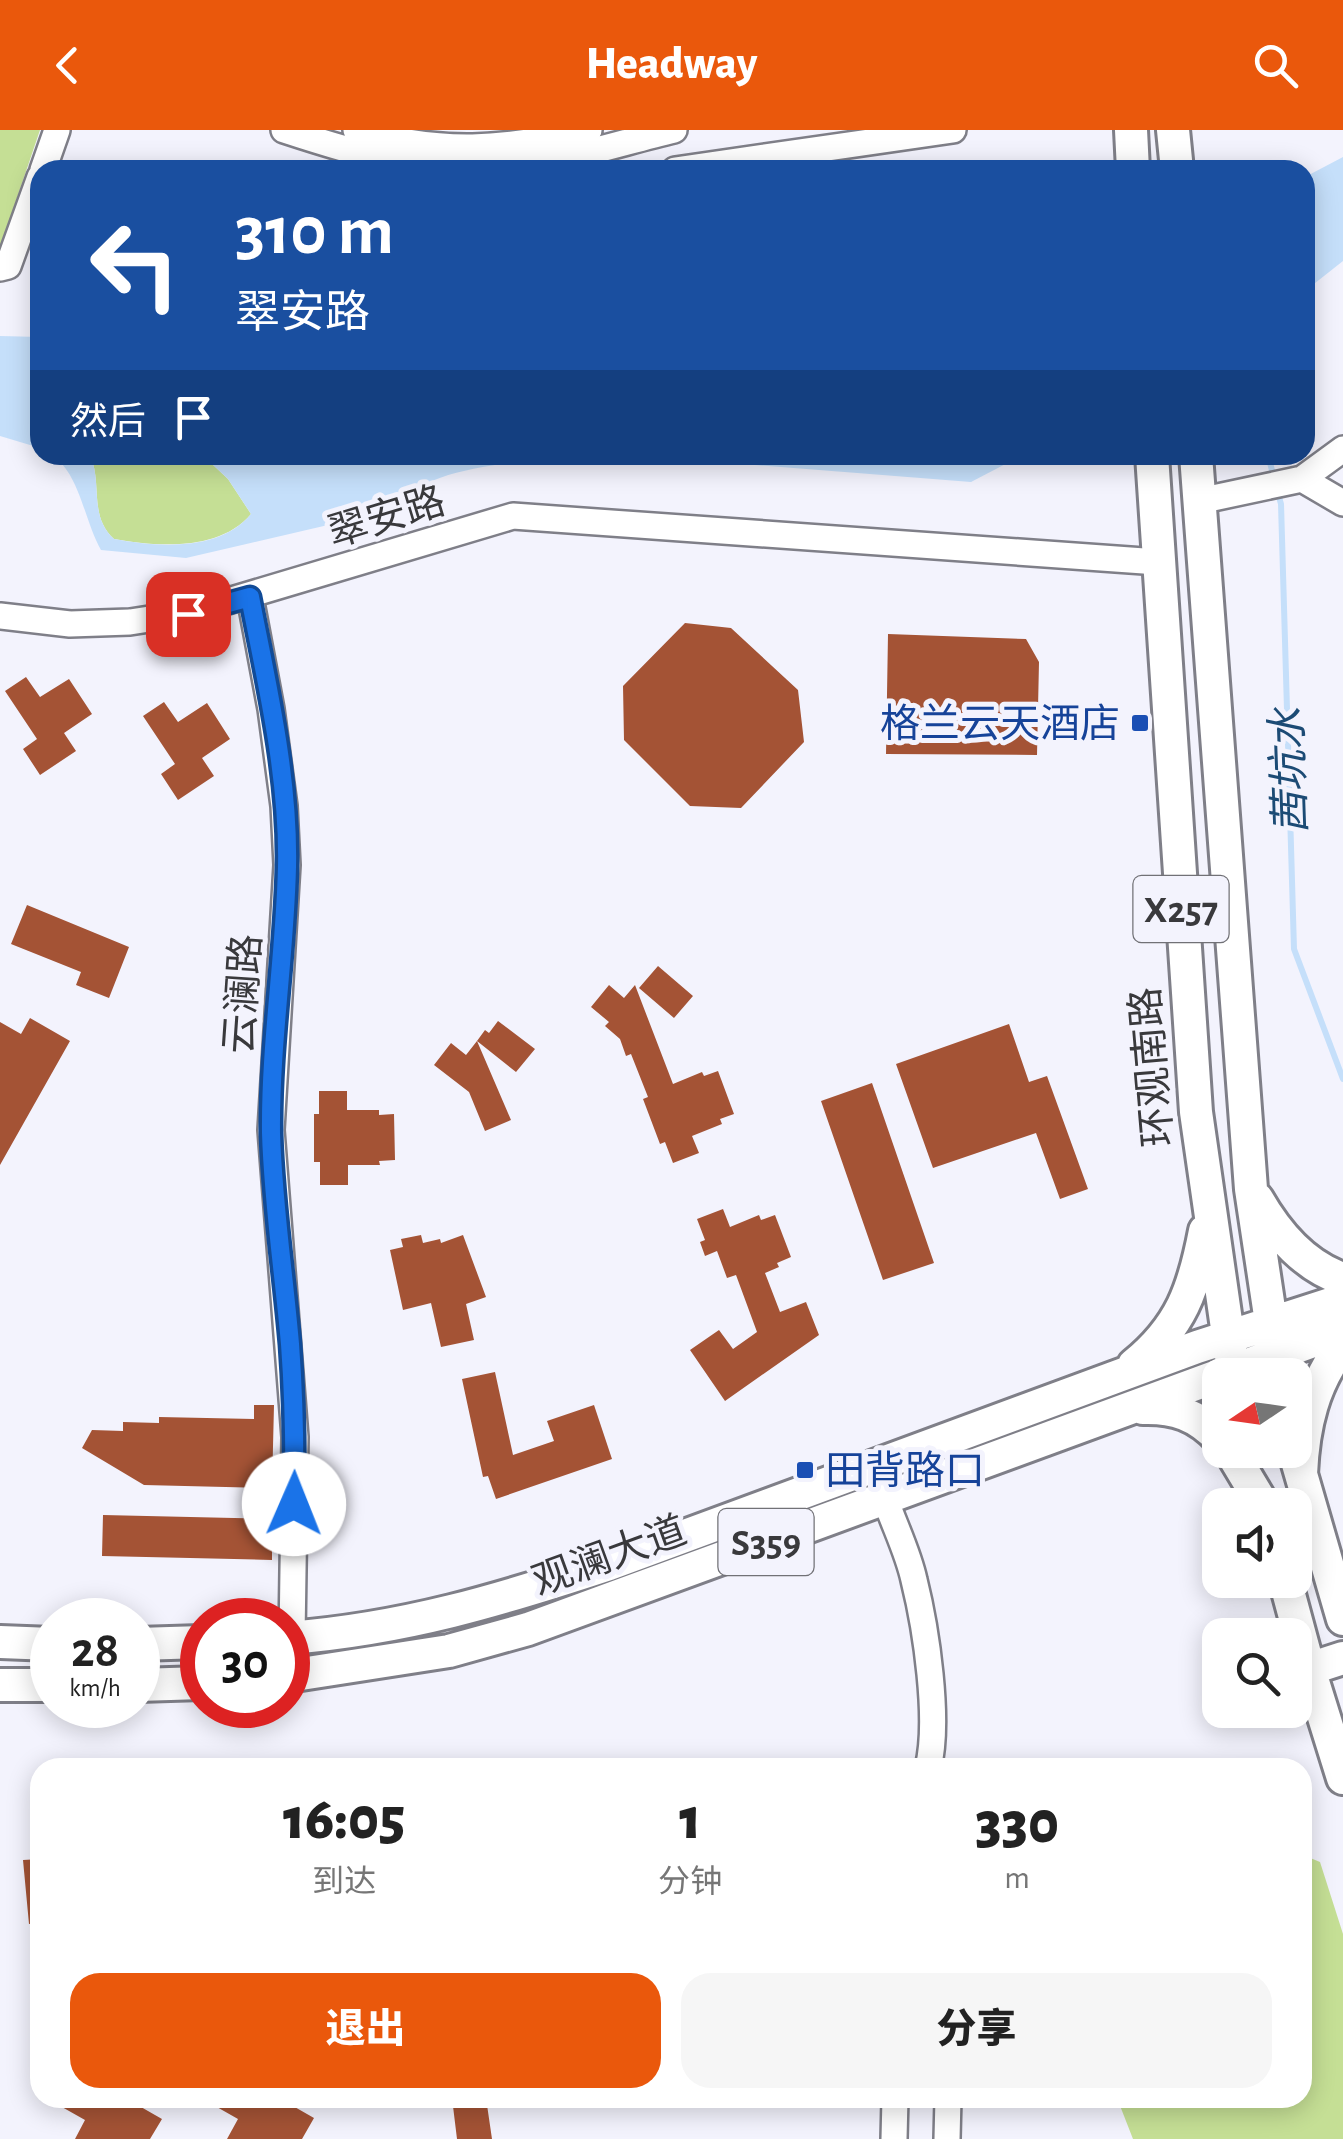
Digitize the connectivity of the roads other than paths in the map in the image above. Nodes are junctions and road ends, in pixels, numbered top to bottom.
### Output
1 (57, 130) edge
2 (284, 130) edge
3 (356, 130) edge
4 (674, 130) edge
5 (953, 130) edge
6 (1131, 130) edge
7 (1173, 130) edge
8 (593, 136) edge
9 (46, 160) edge
10 (391, 160) edge
11 (529, 160) edge
12 (745, 160) edge
13 (1133, 160) edge
14 (1176, 160) edge
15 (30, 206) edge
16 (0, 268) edge
17 (1343, 449) edge
18 (1314, 465) edge
19 (1315, 465) edge
20 (1153, 467) edge
21 (1197, 475) edge
22 (1284, 482) junction
23 (1343, 503) edge
24 (1158, 562) junction
25 (250, 597) junction
26 (0, 616) edge
27 (1251, 1189) junction
28 (1208, 1212) junction
29 (1343, 1279) edge
30 (1343, 1300) edge
31 (1270, 1322) junction
32 (1343, 1330) edge
33 (1228, 1337) junction
34 (1343, 1345) edge
35 (1232, 1358) edge
36 (1277, 1358) edge
37 (1291, 1358) edge
38 (1120, 1375) junction
39 (1202, 1384) edge
40 (1312, 1402) edge
41 (1124, 1410) junction
42 (1202, 1421) edge
43 (1299, 1468) edge
44 (884, 1498) junction
45 (291, 1598) edge
46 (1343, 1620) edge
47 (310, 1635) edge
48 (0, 1642) edge
49 (30, 1643) edge
50 (1343, 1658) edge
51 (1312, 1668) edge
52 (310, 1673) edge
53 (1312, 1681) edge
54 (0, 1685) edge
55 (30, 1685) edge
56 (931, 1758) edge
57 (1343, 1778) edge
58 (895, 2108) edge
59 (948, 2108) edge
60 (894, 2139) edge
61 (947, 2139) edge

1 - 9 street
2 - 10 street
3 - 8 street
4 - 8 street
5 - 12 street
6 - 13 main road
7 - 14 main road
8 - 11 street
15 - 16 street
17 - 19 street
18 - 22 street
20 - 24 main road, 环观南路 / X257
21 - 22 street
21 - 27 main road, X257
22 - 23 street
24 - 25 street, 翠安路
24 - 28 main road, 环观南路 / X257
25 - 26 street, 翠安路
25 - 45 street, 云澜路
27 - 29 main road
27 - 31 main road, X257
28 - 33 main road, 环观南路 / X257
28 - 38 main road
30 - 31 main road, 观澜大道 / S359
31 - 33 main road, 观澜大道 / S359
31 - 36 main road, X257
32 - 37 main road, 观澜大道 / S359
33 - 35 main road, 环观南路 / X257
33 - 38 main road, 观澜大道 / S359
34 - 40 main road
38 - 47 main road, 观澜大道 / S359
39 - 41 main road, 观澜大道 / S359
41 - 42 main road
41 - 44 main road, 观澜大道 / S359
43 - 46 main road
44 - 52 main road, 观澜大道 / S359
44 - 56 street
48 - 49 main road
50 - 51 main road
53 - 57 main road
54 - 55 main road
58 - 60 street
59 - 61 street

